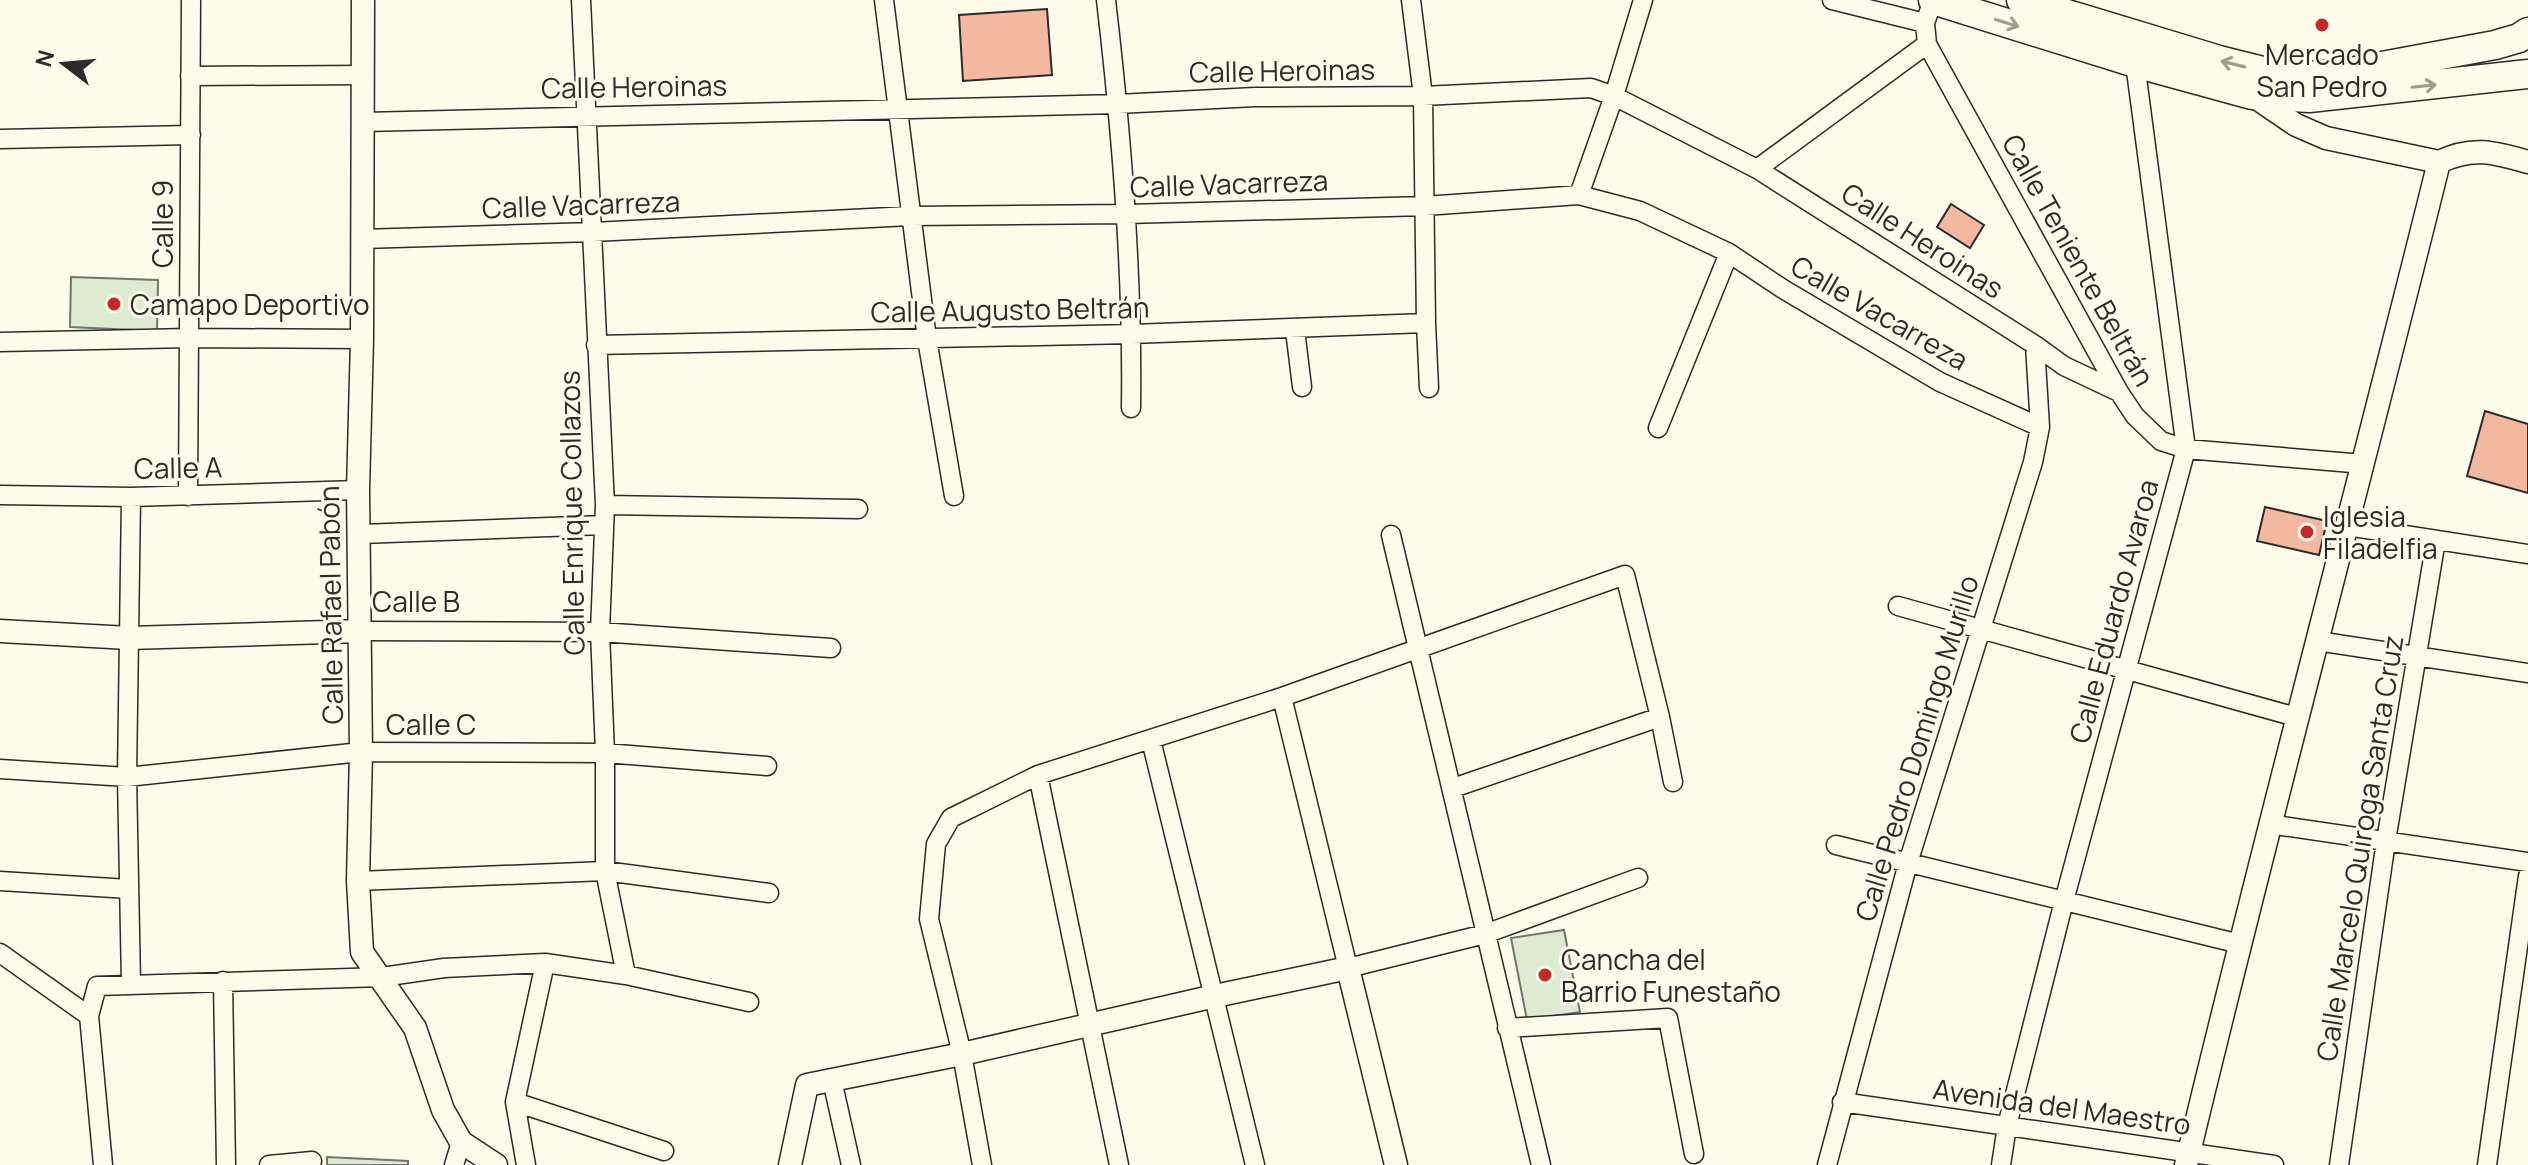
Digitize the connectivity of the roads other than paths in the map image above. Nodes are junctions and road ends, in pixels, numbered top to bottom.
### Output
1 (191, 0) edge
2 (363, 0) edge
3 (581, 0) edge
4 (884, 0) edge
5 (1106, 0) edge
6 (1411, 0) edge
7 (1643, 0) edge
8 (1832, 0) edge
9 (2021, 0) edge
10 (1929, 12) edge
11 (2528, 32) edge
12 (1927, 44) junction
13 (2135, 63) junction
14 (2528, 74) edge
15 (364, 75) junction
16 (190, 76) junction
17 (2252, 95) junction
18 (1423, 96) junction
19 (1614, 96) junction
20 (1118, 104) junction
21 (897, 108) junction
22 (585, 115) junction
23 (364, 122) junction
24 (191, 135) junction
25 (0, 139) edge
26 (2439, 162) junction
27 (2528, 162) edge
28 (1757, 169) junction
29 (1579, 195) junction
30 (1425, 206) junction
31 (1127, 214) junction
32 (910, 216) junction
33 (593, 232) junction
34 (362, 239) junction
35 (1729, 253) junction
36 (1426, 323) junction
37 (1295, 330) junction
38 (1132, 334) junction
39 (190, 338) junction
40 (362, 339) junction
41 (927, 339) junction
42 (0, 342) edge
43 (596, 345) junction
44 (2035, 345) junction
45 (1302, 387) dead end
46 (1429, 388) dead end
47 (2119, 392) junction
48 (1131, 408) dead end
49 (2040, 427) junction
50 (1658, 428) dead end
51 (2186, 449) junction
52 (2364, 464) junction
53 (358, 490) junction
54 (0, 495) edge
55 (188, 496) junction
56 (954, 496) dead end
57 (131, 497) junction
58 (605, 505) junction
59 (858, 509) dead end
60 (604, 525) junction
61 (2347, 526) junction
62 (361, 534) junction
63 (1391, 535) dead end
64 (2436, 540) junction
65 (2528, 554) edge
66 (1898, 606) dead end
67 (1981, 629) junction
68 (0, 631) edge
69 (361, 631) junction
70 (600, 632) junction
71 (129, 638) junction
72 (2317, 641) junction
73 (831, 648) dead end
74 (1420, 648) junction
75 (2418, 657) junction
76 (2126, 670) junction
77 (2528, 673) edge
78 (1282, 697) junction
79 (1660, 717) junction
80 (2296, 717) junction
81 (1151, 740) junction
82 (361, 752) junction
83 (605, 753) junction
84 (767, 766) dead end
85 (0, 769) edge
86 (1038, 775) junction
87 (127, 777) junction
88 (1673, 782) dead end
89 (1453, 788) junction
90 (2269, 824) junction
91 (2386, 841) junction
92 (1836, 845) dead end
93 (2528, 862) edge
94 (1908, 863) junction
95 (605, 871) junction
96 (2528, 876) edge
97 (1638, 878) dead end
98 (0, 881) edge
99 (358, 881) junction
100 (129, 889) junction
101 (769, 893) dead end
102 (2064, 901) junction
103 (1485, 934) junction
104 (2240, 944) junction
105 (0, 953) edge
106 (545, 963) junction
107 (1348, 968) junction
108 (626, 975) junction
109 (382, 977) junction
110 (223, 981) junction
111 (131, 984) junction
112 (1215, 996) junction
113 (749, 1002) dead end
114 (89, 1016) junction
115 (1089, 1026) junction
116 (1507, 1028) junction
117 (962, 1054) junction
118 (832, 1080) junction
119 (515, 1102) junction
120 (1842, 1102) junction
121 (2007, 1126) junction
122 (461, 1142) junction
123 (664, 1151) dead end
124 (1694, 1154) dead end
125 (2187, 1159) edge
126 (312, 1161) dead end
127 (103, 1165) edge
128 (226, 1165) edge
129 (269, 1165) edge
130 (454, 1165) edge
131 (496, 1165) edge
132 (526, 1165) edge
133 (790, 1165) edge
134 (851, 1165) edge
135 (982, 1165) edge
136 (1119, 1165) edge
137 (1255, 1165) edge
138 (1396, 1165) edge
139 (1541, 1165) edge
140 (1827, 1165) edge
141 (2001, 1165) edge
142 (2274, 1165) edge
143 (2339, 1165) edge
144 (2487, 1165) edge

1 - 16 street, Calle 9
2 - 15 street, Calle Rafael Pabón
3 - 22 street, Calle Enrique Collazos
4 - 21 street
5 - 20 street
6 - 18 street
7 - 19 street
8 - 10 street
11 -> 9 main road
10 - 12 street, Calle Teniente Beltrán
10 -> 13 main road
12 - 28 street
12 - 47 street, Calle Teniente Beltrán
13 - 17 main road
13 - 51 street, Calle Eduardo Avaroa
17 -> 14 main road
15 - 16 street
15 - 23 street, Calle Rafael Pabón
16 - 24 street, Calle 9
17 - 26 street
18 - 19 street, Calle Heroinas
18 - 20 street, Calle Heroinas
18 - 30 street
19 - 28 street, Calle Heroinas
19 - 29 street
20 - 21 street, Calle Heroinas
20 - 31 street
21 - 22 street, Calle Heroinas
21 - 32 street
22 - 23 street, Calle Heroinas
22 - 33 street, Calle Enrique Collazos
23 - 34 street, Calle Rafael Pabón
24 - 25 street
24 - 39 street, Calle 9
26 - 27 street
26 - 52 street
28 - 44 street, Calle Heroinas
29 - 30 street, Calle Vacarreza
29 - 35 street, Calle Vacarreza
30 - 31 street, Calle Vacarreza
30 - 36 street
31 - 32 street, Calle Vacarreza
31 - 38 street
32 - 33 street, Calle Vacarreza
32 - 41 street
33 - 34 street, Calle Vacarreza
33 - 43 street, Calle Enrique Collazos
34 - 40 street, Calle Rafael Pabón
35 - 49 street, Calle Vacarreza
35 - 50 street
36 - 37 street, Calle Augusto Beltrán
36 - 46 street
37 - 38 street, Calle Augusto Beltrán
37 - 45 street
38 - 41 street, Calle Augusto Beltrán
38 - 48 street
39 - 40 street
39 - 42 street
39 - 55 street, Calle 9
40 - 53 street, Calle Rafael Pabón
41 - 43 street, Calle Augusto Beltrán
41 - 56 street
43 - 58 street, Calle Enrique Collazos
44 - 47 street, Calle Heroinas
44 - 49 street, Calle Pedro Domingo Murillo
47 - 51 street, Calle Teniente Beltrán
49 - 67 street, Calle Pedro Domingo Murillo
51 - 52 street, Calle Teniente Beltrán
51 - 76 street, Calle Eduardo Avaroa
52 - 61 street
53 - 55 street, Calle A
53 - 62 street, Calle Rafael Pabón
54 - 57 street, Calle A
55 - 57 street, Calle A
57 - 71 street
58 - 59 street
58 - 60 street, Calle Enrique Collazos
60 - 62 street
60 - 70 street, Calle Enrique Collazos
61 - 64 street
61 - 72 street
62 - 69 street, Calle Rafael Pabón
63 - 74 street
64 - 65 street
64 - 75 street, Calle Marcelo Quiroga Santa Cruz
66 - 67 street
67 - 76 street
67 - 94 street, Calle Pedro Domingo Murillo
68 - 71 street, Calle B
69 - 70 street, Calle B
69 - 71 street, Calle B
69 - 82 street, Calle Rafael Pabón
70 - 73 street, Calle B
70 - 83 street, Calle Enrique Collazos
71 - 87 street
72 - 75 street
72 - 80 street
74 - 78 street
74 - 79 street
74 - 89 street
75 - 77 street
75 - 91 street, Calle Marcelo Quiroga Santa Cruz
76 - 80 street
76 - 102 street, Calle Eduardo Avaroa
78 - 81 street
78 - 107 street
79 - 88 street
79 - 89 street
80 - 90 street
81 - 86 street
81 - 112 street
82 - 83 street, Calle C
82 - 87 street, Calle C
82 - 99 street, Calle Rafael Pabón
83 - 84 street, Calle C
83 - 95 street, Calle Enrique Collazos
85 - 87 street, Calle C
86 - 115 street
86 - 117 street
87 - 100 street
89 - 103 street
90 - 91 street
90 - 104 street
91 - 93 street
91 - 143 street, Calle Marcelo Quiroga Santa Cruz
92 - 94 street
94 - 102 street
94 - 120 street, Calle Pedro Domingo Murillo
95 - 99 street
95 - 101 street
95 - 108 street, Calle Enrique Collazos
96 - 144 street
97 - 103 street
98 - 100 street
99 - 109 street, Calle Rafael Pabón
100 - 111 street
102 - 104 street
102 - 121 street, Calle Eduardo Avaroa
103 - 107 street
103 - 116 street
104 - 125 street
105 - 114 street
106 - 108 street
106 - 109 street
106 - 119 street
107 - 112 street
107 - 138 street
108 - 113 street
109 - 110 street
109 - 122 street, Calle Rafael Pabón
110 - 111 street
110 - 128 street
111 - 114 street
112 - 115 street
112 - 137 street
114 - 127 street
115 - 117 street
115 - 136 street
116 - 124 street
116 - 139 street
117 - 118 street
117 - 135 street
118 - 133 street
118 - 134 street
119 - 123 street
119 - 132 street
120 - 121 street, Avenida del Maestro
120 - 140 street, Calle Pedro Domingo Murillo
121 - 125 street, Avenida del Maestro
121 - 141 street, Calle Eduardo Avaroa
122 - 130 street
122 - 131 street, Calle Rafael Pabón
125 - 142 street, Avenida del Maestro
126 - 129 street

